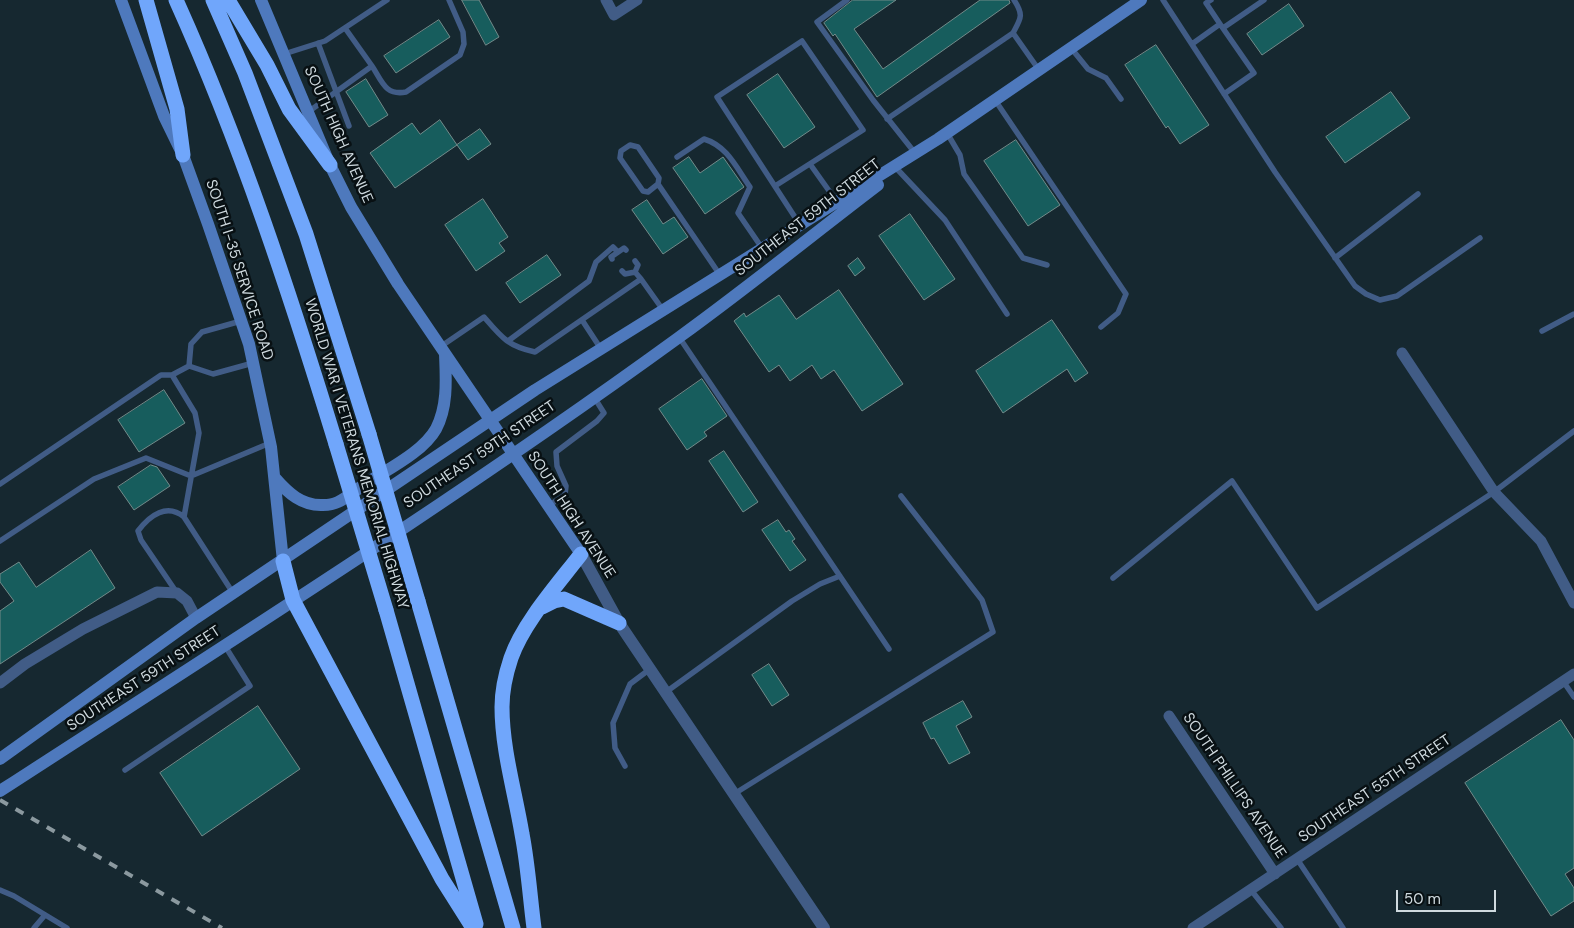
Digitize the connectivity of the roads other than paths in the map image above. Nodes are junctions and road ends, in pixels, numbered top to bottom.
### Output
1 (120, 0) edge
2 (146, 0) edge
3 (176, 0) edge
4 (213, 0) edge
5 (228, 0) edge
6 (261, 0) edge
7 (388, 0) edge
8 (449, 0) edge
9 (606, 0) edge
10 (637, 0) edge
11 (847, 0) edge
12 (1014, 0) edge
13 (1141, 0) edge
14 (1163, 0) edge
15 (1211, 0) edge
16 (1264, 0) edge
17 (1239, 7) dead end
18 (1244, 14) junction
19 (1222, 26) junction
20 (345, 28) junction
21 (1013, 33) junction
22 (318, 43) junction
23 (1192, 44) junction
24 (1071, 48) junction
25 (284, 54) junction
26 (372, 66) junction
27 (1039, 70) junction
28 (336, 92) junction
29 (1224, 94) junction
30 (1122, 99) dead end
31 (995, 100) junction
32 (308, 112) junction
33 (887, 119) junction
34 (349, 126) dead end
35 (942, 136) junction
36 (915, 153) junction
37 (183, 155) junction
38 (676, 158) dead end
39 (810, 164) junction
40 (330, 165) junction
41 (898, 170) junction
42 (658, 184) junction
43 (775, 186) junction
44 (1418, 194) dead end
45 (837, 202) junction
46 (800, 225) junction
47 (1480, 238) dead end
48 (762, 248) junction
49 (626, 250) dead end
50 (617, 252) junction
51 (1335, 258) junction
52 (612, 259) dead end
53 (635, 261) dead end
54 (1047, 265) dead end
55 (622, 271) dead end
56 (635, 272) junction
57 (720, 275) junction
58 (641, 279) junction
59 (574, 292) junction
60 (579, 298) dead end
61 (663, 310) junction
62 (1007, 314) dead end
63 (1574, 314) edge
64 (580, 319) junction
65 (241, 320) junction
66 (1101, 327) dead end
67 (1542, 332) dead end
68 (679, 337) junction
69 (508, 341) junction
70 (601, 349) junction
71 (442, 350) junction
72 (1402, 352) dead end
73 (253, 363) junction
74 (189, 366) junction
75 (172, 375) junction
76 (594, 397) junction
77 (490, 422) junction
78 (1574, 431) edge
79 (270, 443) junction
80 (512, 454) junction
81 (191, 476) junction
82 (275, 478) junction
83 (0, 484) edge
84 (1494, 492) junction
85 (901, 496) dead end
86 (548, 506) junction
87 (184, 517) junction
88 (0, 540) edge
89 (581, 554) junction
90 (283, 561) junction
91 (840, 576) junction
92 (1114, 578) dead end
93 (177, 593) junction
94 (233, 593) junction
95 (293, 600) junction
96 (1574, 603) edge
97 (540, 608) junction
98 (196, 618) junction
99 (619, 623) junction
100 (225, 646) junction
101 (889, 649) dead end
102 (650, 668) junction
103 (1574, 674) edge
104 (1563, 681) junction
105 (0, 683) edge
106 (666, 692) junction
107 (1574, 697) edge
108 (1169, 716) dead end
109 (0, 759) edge
110 (625, 766) dead end
111 (125, 770) dead end
112 (0, 791) edge
113 (734, 794) junction
114 (1297, 859) junction
115 (1275, 874) junction
116 (0, 890) edge
117 (1251, 890) junction
118 (45, 915) junction
119 (34, 928) edge
120 (67, 928) edge
121 (473, 928) edge
122 (478, 928) edge
123 (513, 928) edge
124 (534, 928) edge
125 (824, 928) edge
126 (1193, 928) edge
127 (1281, 928) edge
128 (1343, 928) edge

1 - 37 main road, SOUTH I-35 SERVICE ROAD
2 - 37 highway
3 - 122 highway, WORLD WAR I VETERANS MEMORIAL HIGHWAY, bridge
4 - 123 highway, WORLD WAR I VETERANS MEMORIAL HIGHWAY, bridge
5 - 40 highway
6 - 25 main road, SOUTH HIGH AVENUE
7 - 20 lane
8 - 26 lane
9 - 10 street
11 - 33 lane
12 - 21 lane
13 - 24 main road, SOUTHEAST 59TH STREET
14 - 23 lane
15 - 19 lane
16 - 18 lane
17 - 18 lane
18 - 19 lane
19 - 23 lane
19 - 29 lane
20 - 22 lane
20 - 26 lane
21 - 27 lane
21 - 33 lane
22 - 25 lane
22 - 28 lane
23 - 29 lane
24 - 27 main road, SOUTHEAST 59TH STREET
24 - 30 lane
25 - 32 main road, SOUTH HIGH AVENUE
26 - 28 lane
27 - 31 main road, SOUTHEAST 59TH STREET
28 - 32 lane
28 - 34 lane
29 - 51 lane
31 - 35 main road, SOUTHEAST 59TH STREET
31 - 66 lane
32 - 40 main road, SOUTH HIGH AVENUE
33 - 36 lane
35 - 36 main road, SOUTHEAST 59TH STREET
35 - 41 main road, SOUTHEAST 59TH STREET
35 - 54 lane
36 - 45 main road, SOUTHEAST 59TH STREET
37 - 65 main road, SOUTH I-35 SERVICE ROAD
38 - 48 lane
39 - 43 lane
39 - 43 lane
39 - 45 lane
40 - 71 main road, SOUTH HIGH AVENUE
41 - 62 lane
41 - 68 main road, SOUTHEAST 59TH STREET
42 - 42 lane
42 - 57 lane
43 - 46 lane
44 - 51 lane
45 - 46 main road, SOUTHEAST 59TH STREET
46 - 48 main road, SOUTHEAST 59TH STREET
47 - 51 lane
48 - 57 main road, SOUTHEAST 59TH STREET
49 - 50 lane
50 - 52 lane
50 - 59 lane
53 - 56 lane
55 - 56 lane
56 - 58 lane
57 - 61 main road, SOUTHEAST 59TH STREET
58 - 61 lane
58 - 64 lane
59 - 60 lane
59 - 69 lane
61 - 70 main road, SOUTHEAST 59TH STREET
63 - 67 lane
64 - 69 lane
64 - 70 lane
65 - 73 main road, SOUTH I-35 SERVICE ROAD
65 - 74 lane
68 - 76 main road, SOUTHEAST 59TH STREET
68 - 91 lane
69 - 71 lane
70 - 77 main road, SOUTHEAST 59TH STREET
71 - 77 main road, SOUTH HIGH AVENUE
71 - 82 main road
72 - 84 street
73 - 74 lane
73 - 79 main road, SOUTH I-35 SERVICE ROAD
74 - 75 lane
75 - 81 lane
75 - 83 lane
76 - 80 main road, SOUTHEAST 59TH STREET
76 - 86 lane
77 - 80 main road, SOUTH HIGH AVENUE
77 - 90 main road, SOUTHEAST 59TH STREET
78 - 84 lane
79 - 81 lane
79 - 82 main road, SOUTH I-35 SERVICE ROAD
80 - 86 main road, SOUTH HIGH AVENUE
80 - 95 main road, SOUTHEAST 59TH STREET
81 - 87 lane
81 - 88 lane
82 - 90 main road, SOUTH I-35 SERVICE ROAD
84 - 92 lane
84 - 96 street
85 - 113 lane
86 - 89 main road, SOUTH HIGH AVENUE
87 - 93 lane
87 - 94 lane
89 - 97 highway
89 - 99 street, SOUTH HIGH AVENUE
90 - 94 main road, SOUTHEAST 59TH STREET
90 - 95 highway
91 - 101 lane
91 - 106 lane
93 - 98 street
93 - 105 street
94 - 98 main road, SOUTHEAST 59TH STREET
95 - 100 main road, SOUTHEAST 59TH STREET
95 - 121 highway
97 - 99 highway
97 - 124 highway
98 - 109 main road, SOUTHEAST 59TH STREET
99 - 102 street, SOUTH HIGH AVENUE
100 - 111 lane
100 - 112 main road, SOUTHEAST 59TH STREET
102 - 106 street, SOUTH HIGH AVENUE
102 - 110 lane
103 - 104 street, SOUTHEAST 55TH STREET
104 - 107 lane
104 - 114 street, SOUTHEAST 55TH STREET
106 - 113 street, SOUTH HIGH AVENUE
108 - 115 street, SOUTH PHILLIPS AVENUE
113 - 125 street, SOUTH HIGH AVENUE
114 - 115 street, SOUTHEAST 55TH STREET
114 - 128 lane
115 - 117 street, SOUTHEAST 55TH STREET
116 - 118 lane
117 - 126 street, SOUTHEAST 55TH STREET
117 - 127 lane
118 - 119 lane
118 - 120 lane

